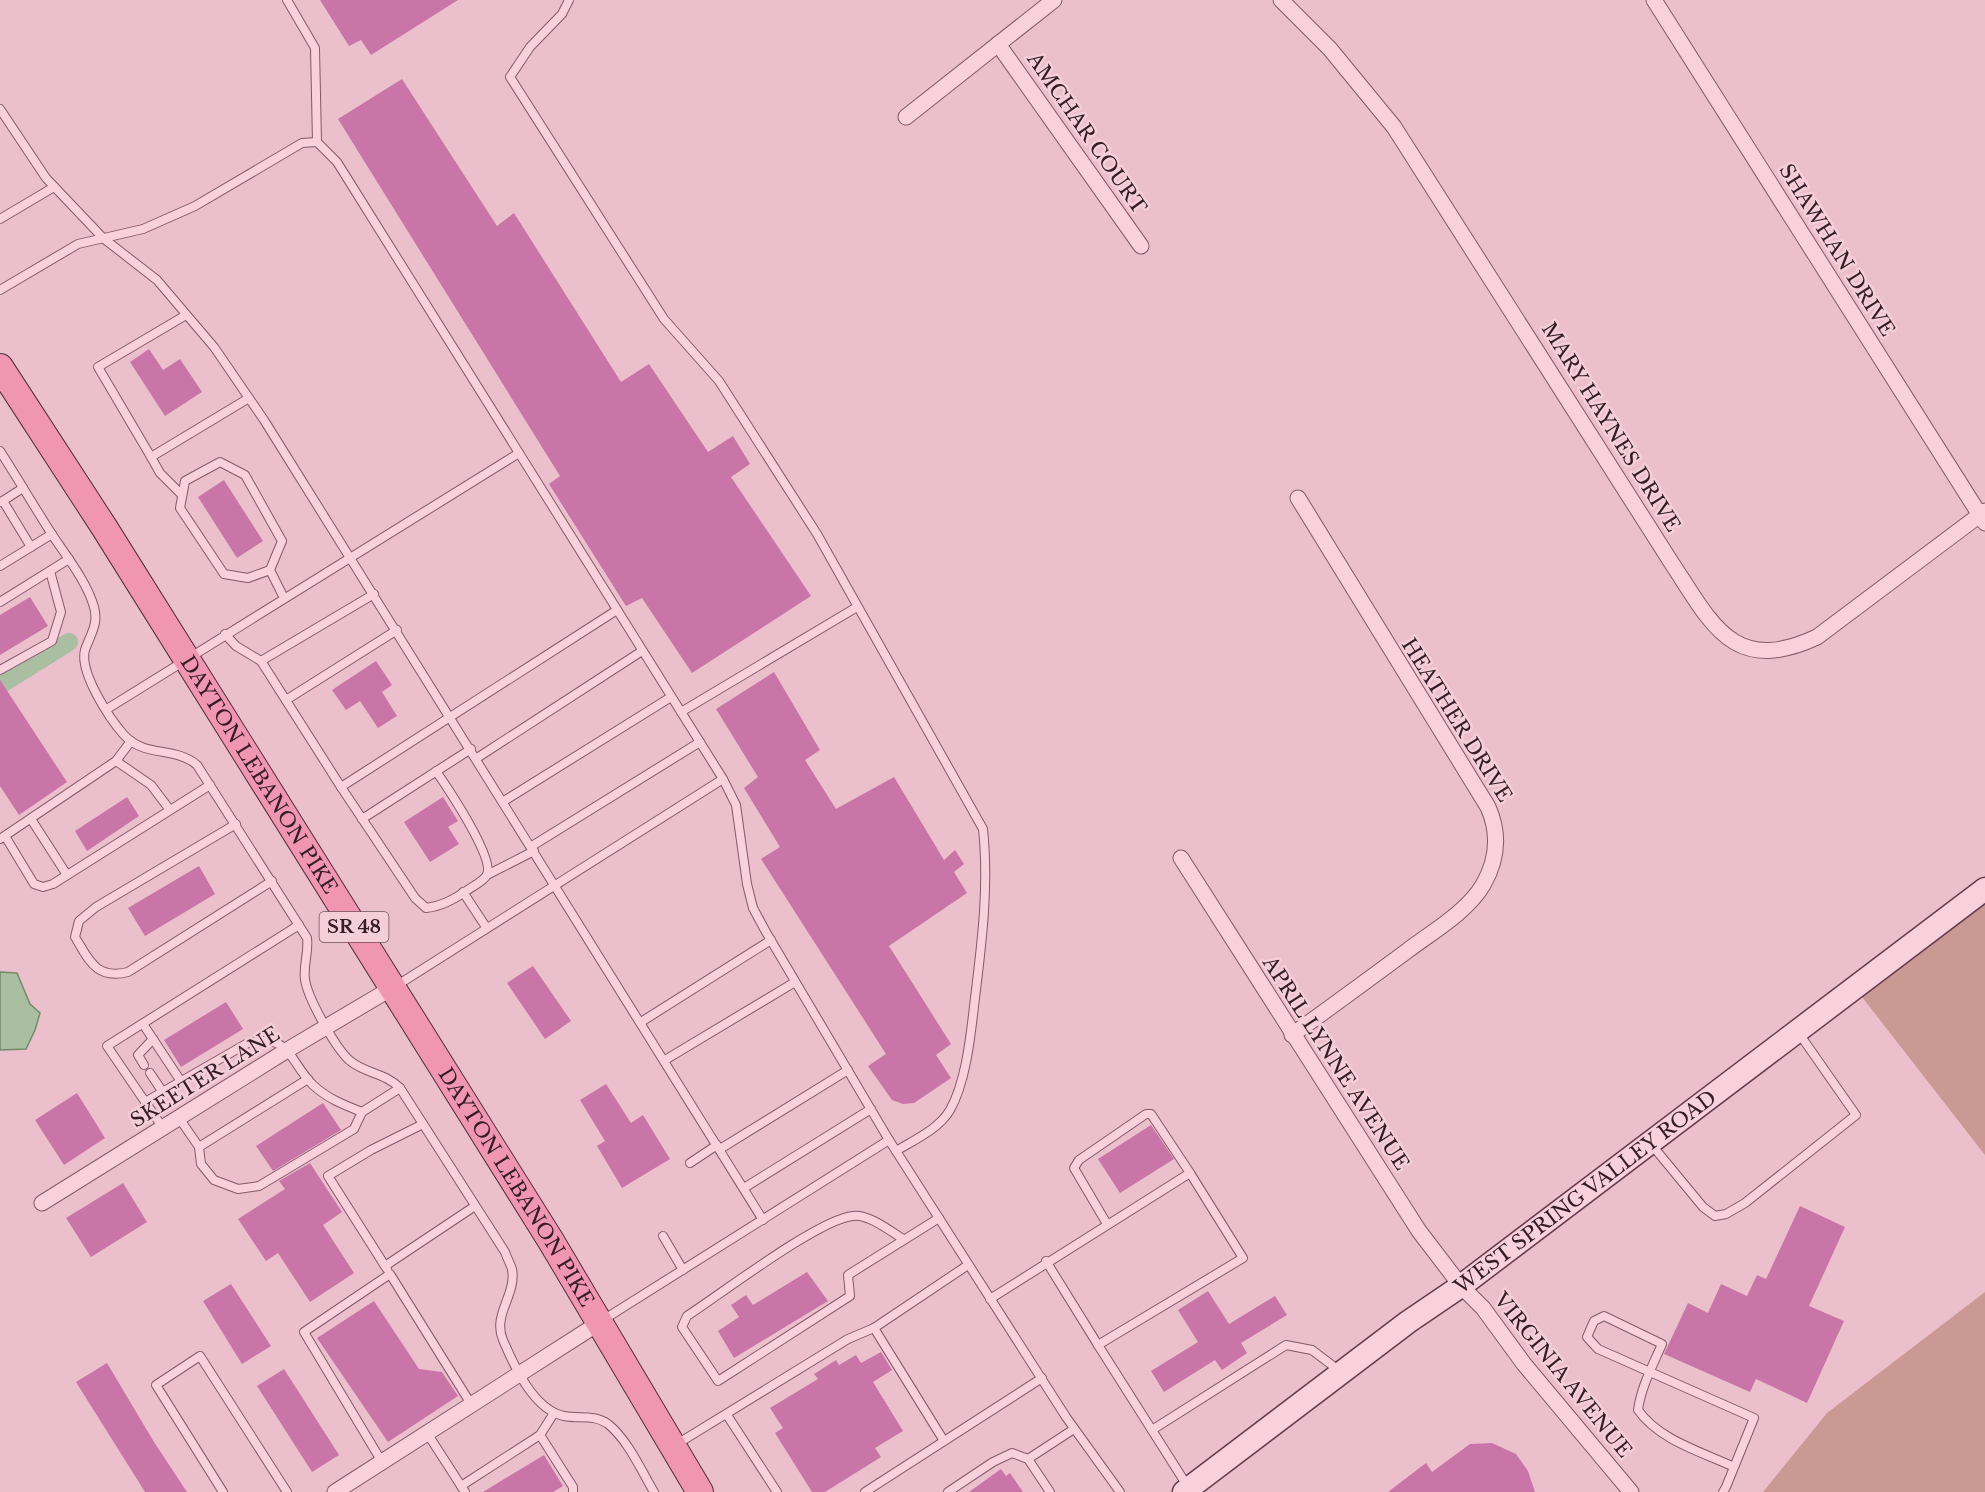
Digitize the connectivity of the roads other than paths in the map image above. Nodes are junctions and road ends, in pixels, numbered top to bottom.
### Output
1 (286, 0) edge
2 (569, 0) edge
3 (1054, 0) edge
4 (1281, 0) edge
5 (1654, 0) edge
6 (998, 44) junction
7 (0, 109) edge
8 (906, 117) dead end
9 (316, 142) junction
10 (54, 187) junction
11 (0, 219) edge
12 (103, 238) junction
13 (1140, 246) dead end
14 (0, 290) edge
15 (186, 315) junction
16 (0, 367) edge
17 (249, 398) junction
18 (0, 451) edge
19 (519, 453) junction
20 (151, 457) junction
21 (23, 489) junction
22 (182, 495) junction
23 (1298, 498) dead end
24 (2, 502) edge
25 (1983, 517) edge
26 (52, 534) junction
27 (32, 547) junction
28 (351, 557) junction
29 (69, 559) junction
30 (0, 566) edge
31 (270, 570) junction
32 (50, 571) junction
33 (374, 594) junction
34 (284, 598) junction
35 (0, 602) edge
36 (857, 607) junction
37 (617, 610) junction
38 (397, 630) junction
39 (225, 634) junction
40 (642, 651) junction
41 (186, 659) junction
42 (261, 661) junction
43 (0, 670) edge
44 (671, 697) junction
45 (286, 700) junction
46 (107, 709) junction
47 (681, 712) junction
48 (452, 718) junction
49 (130, 741) junction
50 (700, 742) junction
51 (471, 749) junction
52 (477, 758) junction
53 (116, 761) junction
54 (436, 771) junction
55 (723, 779) junction
56 (210, 785) junction
57 (341, 787) junction
58 (504, 801) junction
59 (170, 810) junction
60 (31, 819) junction
61 (362, 819) junction
62 (236, 824) junction
63 (2, 837) edge
64 (533, 848) junction
65 (1181, 858) dead end
66 (67, 875) junction
67 (487, 875) junction
68 (272, 881) junction
69 (555, 884) junction
70 (1985, 890) edge
71 (464, 892) junction
72 (299, 925) junction
73 (486, 927) junction
74 (771, 940) junction
75 (795, 982) junction
76 (392, 988) junction
77 (641, 1022) junction
78 (143, 1024) junction
79 (327, 1026) junction
80 (1798, 1031) junction
81 (1292, 1035) junction
82 (153, 1039) junction
83 (289, 1049) junction
84 (664, 1060) junction
85 (144, 1065) dead end
86 (848, 1070) junction
87 (150, 1073) dead end
88 (308, 1079) junction
89 (180, 1080) junction
90 (400, 1088) junction
91 (162, 1091) junction
92 (145, 1102) junction
93 (871, 1109) junction
94 (362, 1112) junction
95 (179, 1118) junction
96 (423, 1124) junction
97 (163, 1128) junction
98 (889, 1140) junction
99 (1650, 1143) junction
100 (199, 1147) junction
101 (719, 1147) junction
102 (896, 1151) junction
103 (690, 1163) dead end
104 (1190, 1173) junction
105 (744, 1188) junction
106 (42, 1203) dead end
107 (475, 1206) junction
108 (939, 1218) junction
109 (763, 1220) junction
110 (1107, 1224) junction
111 (663, 1236) dead end
112 (903, 1239) junction
113 (1046, 1261) junction
114 (968, 1265) junction
115 (385, 1266) junction
116 (682, 1270) junction
117 (390, 1274) junction
118 (1461, 1286) junction
119 (990, 1299) junction
120 (599, 1323) junction
121 (874, 1328) junction
122 (1098, 1345) junction
123 (519, 1372) junction
124 (1651, 1372) junction
125 (1342, 1373) junction
126 (1042, 1378) junction
127 (471, 1404) junction
128 (554, 1413) junction
129 (728, 1414) junction
130 (1074, 1429) junction
131 (1152, 1430) junction
132 (427, 1433) junction
133 (540, 1435) junction
134 (944, 1441) junction
135 (672, 1447) junction
136 (1028, 1459) junction
137 (382, 1461) junction
138 (1734, 1467) junction
139 (463, 1489) edge
140 (1186, 1490) edge
141 (223, 1492) edge
142 (287, 1492) edge
143 (335, 1492) edge
144 (573, 1492) edge
145 (654, 1492) edge
146 (700, 1492) edge
147 (777, 1492) edge
148 (865, 1492) edge
149 (948, 1492) edge
150 (1050, 1492) edge
151 (1120, 1492) edge
152 (1631, 1492) edge
153 (1723, 1492) edge

1 - 9 lane
2 - 36 lane
3 - 6 street
4 - 25 street, MARY HAYNES DRIVE
5 - 25 street, SHAWHAN DRIVE
6 - 8 street
6 - 13 street, AMCHAR COURT
7 - 10 lane
9 - 12 lane
9 - 19 lane
10 - 11 lane
10 - 12 lane
12 - 14 lane
12 - 15 lane
15 - 17 lane
15 - 20 lane
16 - 41 main road, DAYTON LEBANON PIKE / SR 48
17 - 20 lane
17 - 28 lane
18 - 21 lane
19 - 28 lane
19 - 37 lane
20 - 22 lane
21 - 24 lane
21 - 26 lane
22 - 31 lane
22 - 31 lane
23 - 81 street, HEATHER DRIVE
24 - 27 lane
26 - 27 lane
26 - 29 lane
27 - 30 lane
28 - 33 lane
28 - 34 lane
29 - 32 lane
29 - 46 lane
31 - 34 lane
32 - 35 lane
32 - 43 lane
33 - 38 lane
33 - 42 lane
34 - 39 lane
36 - 47 lane
36 - 102 lane
37 - 40 lane
37 - 48 lane
38 - 45 lane
38 - 48 lane
39 - 41 lane
39 - 42 lane
40 - 44 lane
40 - 52 lane
41 - 46 lane
41 - 76 main road, DAYTON LEBANON PIKE / SR 48
42 - 45 lane
44 - 47 lane
44 - 58 lane
45 - 57 lane
46 - 49 lane
47 - 50 lane
48 - 51 lane
48 - 57 lane
49 - 53 lane
49 - 56 lane
50 - 55 lane
50 - 64 lane
51 - 52 lane
51 - 54 lane
52 - 58 lane
53 - 59 lane
53 - 60 lane
54 - 61 lane
54 - 67 lane
55 - 69 lane
55 - 74 lane
56 - 59 lane
56 - 62 lane
57 - 61 lane
58 - 64 lane
59 - 66 lane
60 - 63 lane
60 - 66 lane
61 - 71 lane
62 - 68 lane
62 - 68 lane
63 - 66 lane
64 - 67 lane
64 - 69 lane
65 - 81 street, APRIL LYNNE AVENUE
67 - 71 lane
68 - 72 lane
69 - 73 lane
69 - 77 lane
70 - 80 street, WEST SPRING VALLEY ROAD
71 - 73 lane
72 - 78 lane
72 - 79 lane
73 - 76 lane
74 - 75 lane
74 - 77 lane
75 - 84 lane
75 - 86 lane
76 - 79 street, SKEETER LANE
76 - 120 main road, DAYTON LEBANON PIKE / SR 48
77 - 84 lane
78 - 82 lane
78 - 92 lane
79 - 83 street, SKEETER LANE
79 - 90 lane
80 - 99 street, WEST SPRING VALLEY ROAD
80 - 99 lane
81 - 118 street, APRIL LYNNE AVENUE
82 - 85 lane
82 - 89 lane
83 - 88 lane
83 - 89 lane
83 - 95 street, SKEETER LANE
84 - 101 lane
86 - 93 lane
86 - 101 lane
87 - 91 lane
88 - 94 lane
88 - 100 lane
89 - 91 lane
90 - 94 lane
90 - 96 lane
91 - 92 lane
92 - 97 lane
93 - 98 lane
93 - 105 lane
94 - 100 lane
95 - 97 street, SKEETER LANE
95 - 100 lane
96 - 107 lane
96 - 115 lane
97 - 106 street, SKEETER LANE
98 - 102 lane
98 - 109 lane
99 - 118 street, WEST SPRING VALLEY ROAD
101 - 103 lane
101 - 105 lane
102 - 108 lane
104 - 110 lane
104 - 110 lane
104 - 122 lane
105 - 109 lane
107 - 115 lane
107 - 123 lane
108 - 112 lane
108 - 114 lane
109 - 116 lane
110 - 113 lane
111 - 116 lane
112 - 112 lane
113 - 119 lane
113 - 122 lane
114 - 119 lane
114 - 121 lane
115 - 117 lane
116 - 120 lane
117 - 127 lane
117 - 137 lane
118 - 125 street, WEST SPRING VALLEY ROAD
118 - 152 street, VIRGINIA AVENUE
119 - 126 lane
120 - 123 street
120 - 135 main road, DAYTON LEBANON PIKE / SR 48
121 - 129 lane
121 - 134 lane
122 - 131 lane
123 - 127 street
123 - 128 lane
124 - 124 lane
124 - 138 lane
124 - 138 lane
125 - 131 lane
125 - 140 street, WEST SPRING VALLEY ROAD
126 - 130 lane
126 - 134 lane
127 - 132 street
128 - 133 lane
128 - 145 lane
129 - 135 lane
129 - 147 lane
130 - 136 lane
130 - 151 lane
131 - 140 lane
132 - 137 street
132 - 139 lane
133 - 139 lane
133 - 144 lane
134 - 148 lane
135 - 146 main road, DAYTON LEBANON PIKE / SR 48
136 - 149 lane
136 - 150 lane
137 - 143 street
138 - 153 lane
141 - 142 lane

